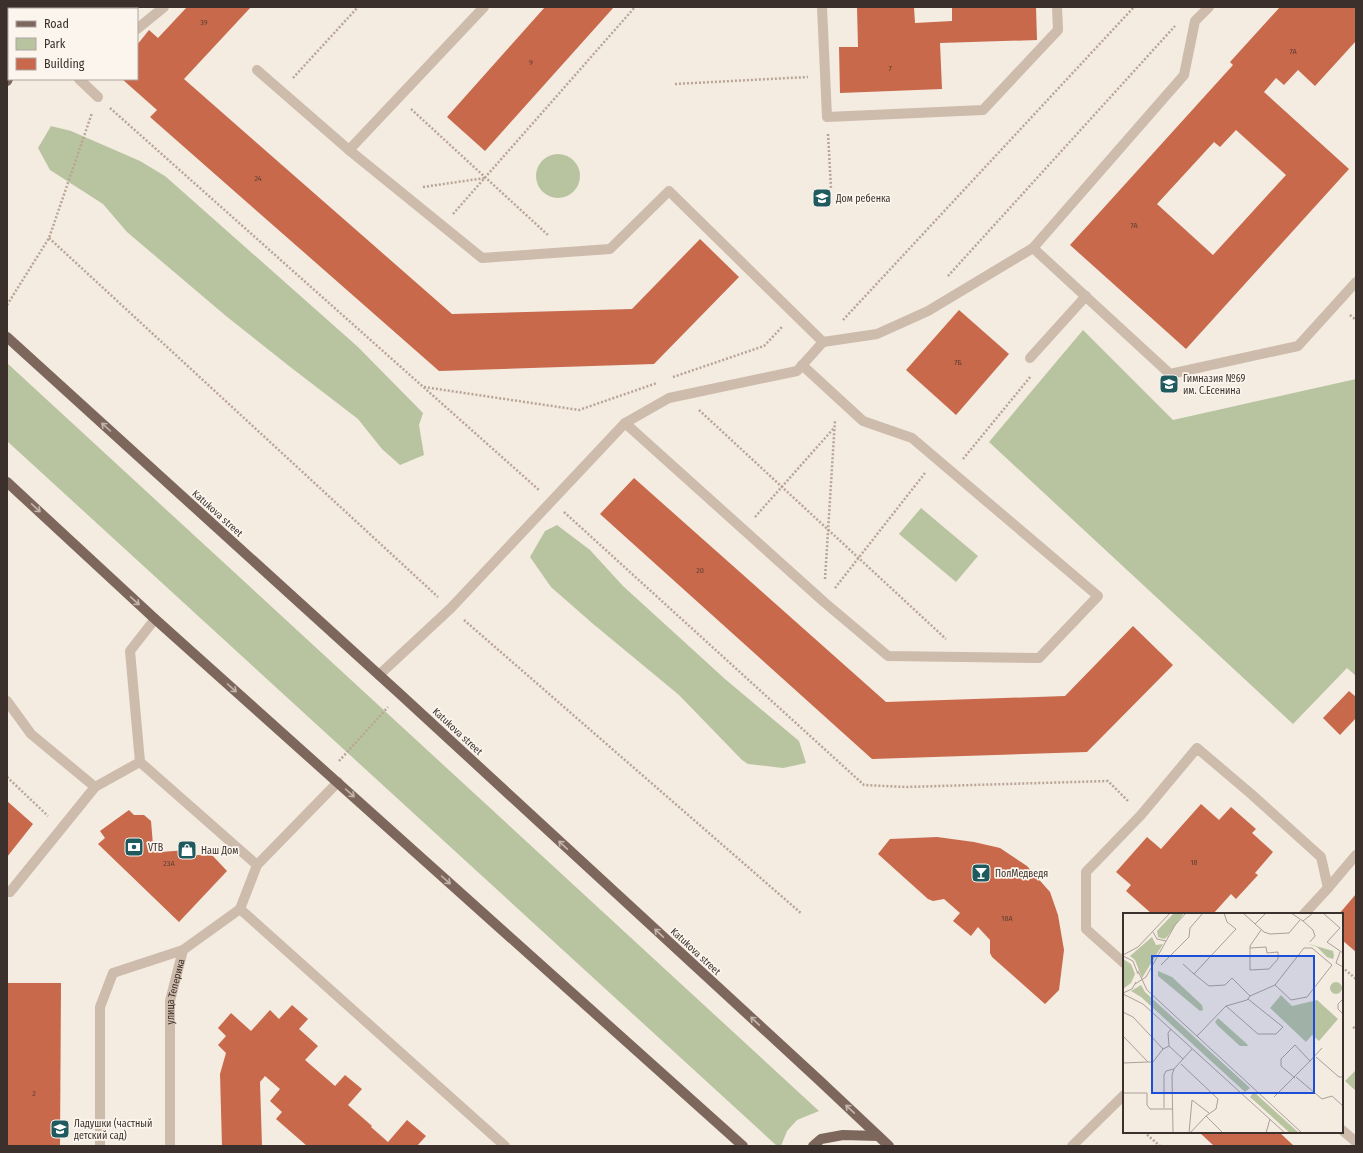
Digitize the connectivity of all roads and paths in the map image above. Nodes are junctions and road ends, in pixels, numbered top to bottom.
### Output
1 (164, 7) edge
2 (358, 7) edge
3 (484, 7) edge
4 (636, 7) edge
5 (822, 7) edge
6 (1057, 7) edge
7 (1134, 7) edge
8 (1209, 7) edge
9 (1176, 24) dead end
10 (138, 28) edge
11 (258, 70) dead end
12 (825, 76) junction
13 (80, 80) edge
14 (675, 84) dead end
15 (282, 90) junction
16 (98, 97) junction
17 (399, 98) junction
18 (827, 117) junction
19 (349, 150) junction
20 (485, 177) junction
21 (831, 188) dead end
22 (399, 191) junction
23 (443, 226) junction
24 (49, 238) junction
25 (1033, 248) junction
26 (567, 252) junction
27 (948, 276) dead end
28 (1356, 282) edge
29 (1086, 296) junction
30 (7, 305) edge
31 (795, 314) junction
32 (7, 337) edge
33 (823, 342) junction
34 (1030, 358) dead end
35 (802, 365) junction
36 (1032, 375) dead end
37 (668, 379) dead end
38 (660, 382) dead end
39 (423, 387) junction
40 (684, 396) junction
41 (837, 397) junction
42 (625, 423) junction
43 (835, 428) junction
44 (937, 458) junction
45 (952, 471) junction
46 (7, 482) edge
47 (782, 486) junction
48 (552, 501) junction
49 (744, 530) junction
50 (828, 530) junction
51 (859, 558) junction
52 (824, 602) junction
53 (450, 608) junction
54 (156, 620) junction
55 (965, 657) junction
56 (379, 675) junction
57 (400, 694) junction
58 (7, 701) edge
59 (140, 762) junction
60 (328, 773) junction
61 (7, 777) edge
62 (338, 782) junction
63 (95, 787) junction
64 (1141, 815) junction
65 (62, 828) junction
66 (1356, 855) edge
67 (257, 865) junction
68 (1328, 888) junction
69 (7, 892) edge
70 (240, 909) junction
71 (1305, 913) edge
72 (802, 914) dead end
73 (183, 950) junction
74 (1123, 962) edge
75 (1343, 968) edge
76 (1356, 979) edge
77 (1123, 1096) edge
78 (1343, 1131) edge
79 (1145, 1133) edge
80 (878, 1136) junction
81 (1356, 1142) edge
82 (100, 1146) edge
83 (170, 1146) edge
84 (505, 1146) edge
85 (742, 1146) edge
86 (813, 1146) edge
87 (889, 1146) edge
88 (1072, 1146) edge
89 (1160, 1146) edge

1 - 10 street
2 - 15 path
3 - 17 street
4 - 20 path
5 - 12 street
6 - 18 street
7 - 33 path
8 - 25 street
9 - 27 path
11 - 15 street
12 - 14 path
12 - 18 street
13 - 16 street
15 - 19 street
16 - 24 path
16 - 39 path
17 - 19 street
17 - 20 path
18 - 21 path
19 - 22 street
20 - 22 path
20 - 23 path
20 - 26 path
22 - 23 street
23 - 26 street
24 - 30 path
24 - 53 path
25 - 29 street
25 - 33 street
26 - 31 street
28 - 29 street
29 - 34 street
31 - 33 street
31 - 37 path
56 -> 32 main road, Katukova street
33 - 35 street
35 - 40 street
35 - 41 street
36 - 45 path
38 - 39 path
39 - 48 path
40 - 42 street
40 - 47 path
41 - 43 path
41 - 44 street
42 - 48 street
42 - 49 street
43 - 47 path
43 - 50 path
44 - 45 street
44 - 51 path
45 - 55 street
46 -> 54 main road
47 - 49 path
47 - 50 path
48 - 53 street
48 - 64 path
49 - 52 street
50 - 51 path
50 - 52 path
51 - 52 path
51 - 55 path
52 - 55 street
53 - 56 street
53 - 72 path
54 - 59 street
54 -> 60 main road
56 - 57 main road, Katukova street
57 - 60 path
80 -> 57 main road, Katukova street
58 - 63 street
59 - 63 street
59 - 67 street
60 - 62 main road
61 - 65 path
62 - 67 street
62 -> 85 main road
63 - 65 street
64 - 68 street
64 - 74 street
65 - 69 street
66 - 68 street
67 - 70 street
68 - 71 street
70 - 73 street, улица Теперика
70 - 84 street
73 - 82 street
73 - 83 street, улица Теперика
75 - 76 path
77 - 88 street
78 - 81 street
79 - 89 path
80 - 86 main road
80 - 87 main road, Katukova street

